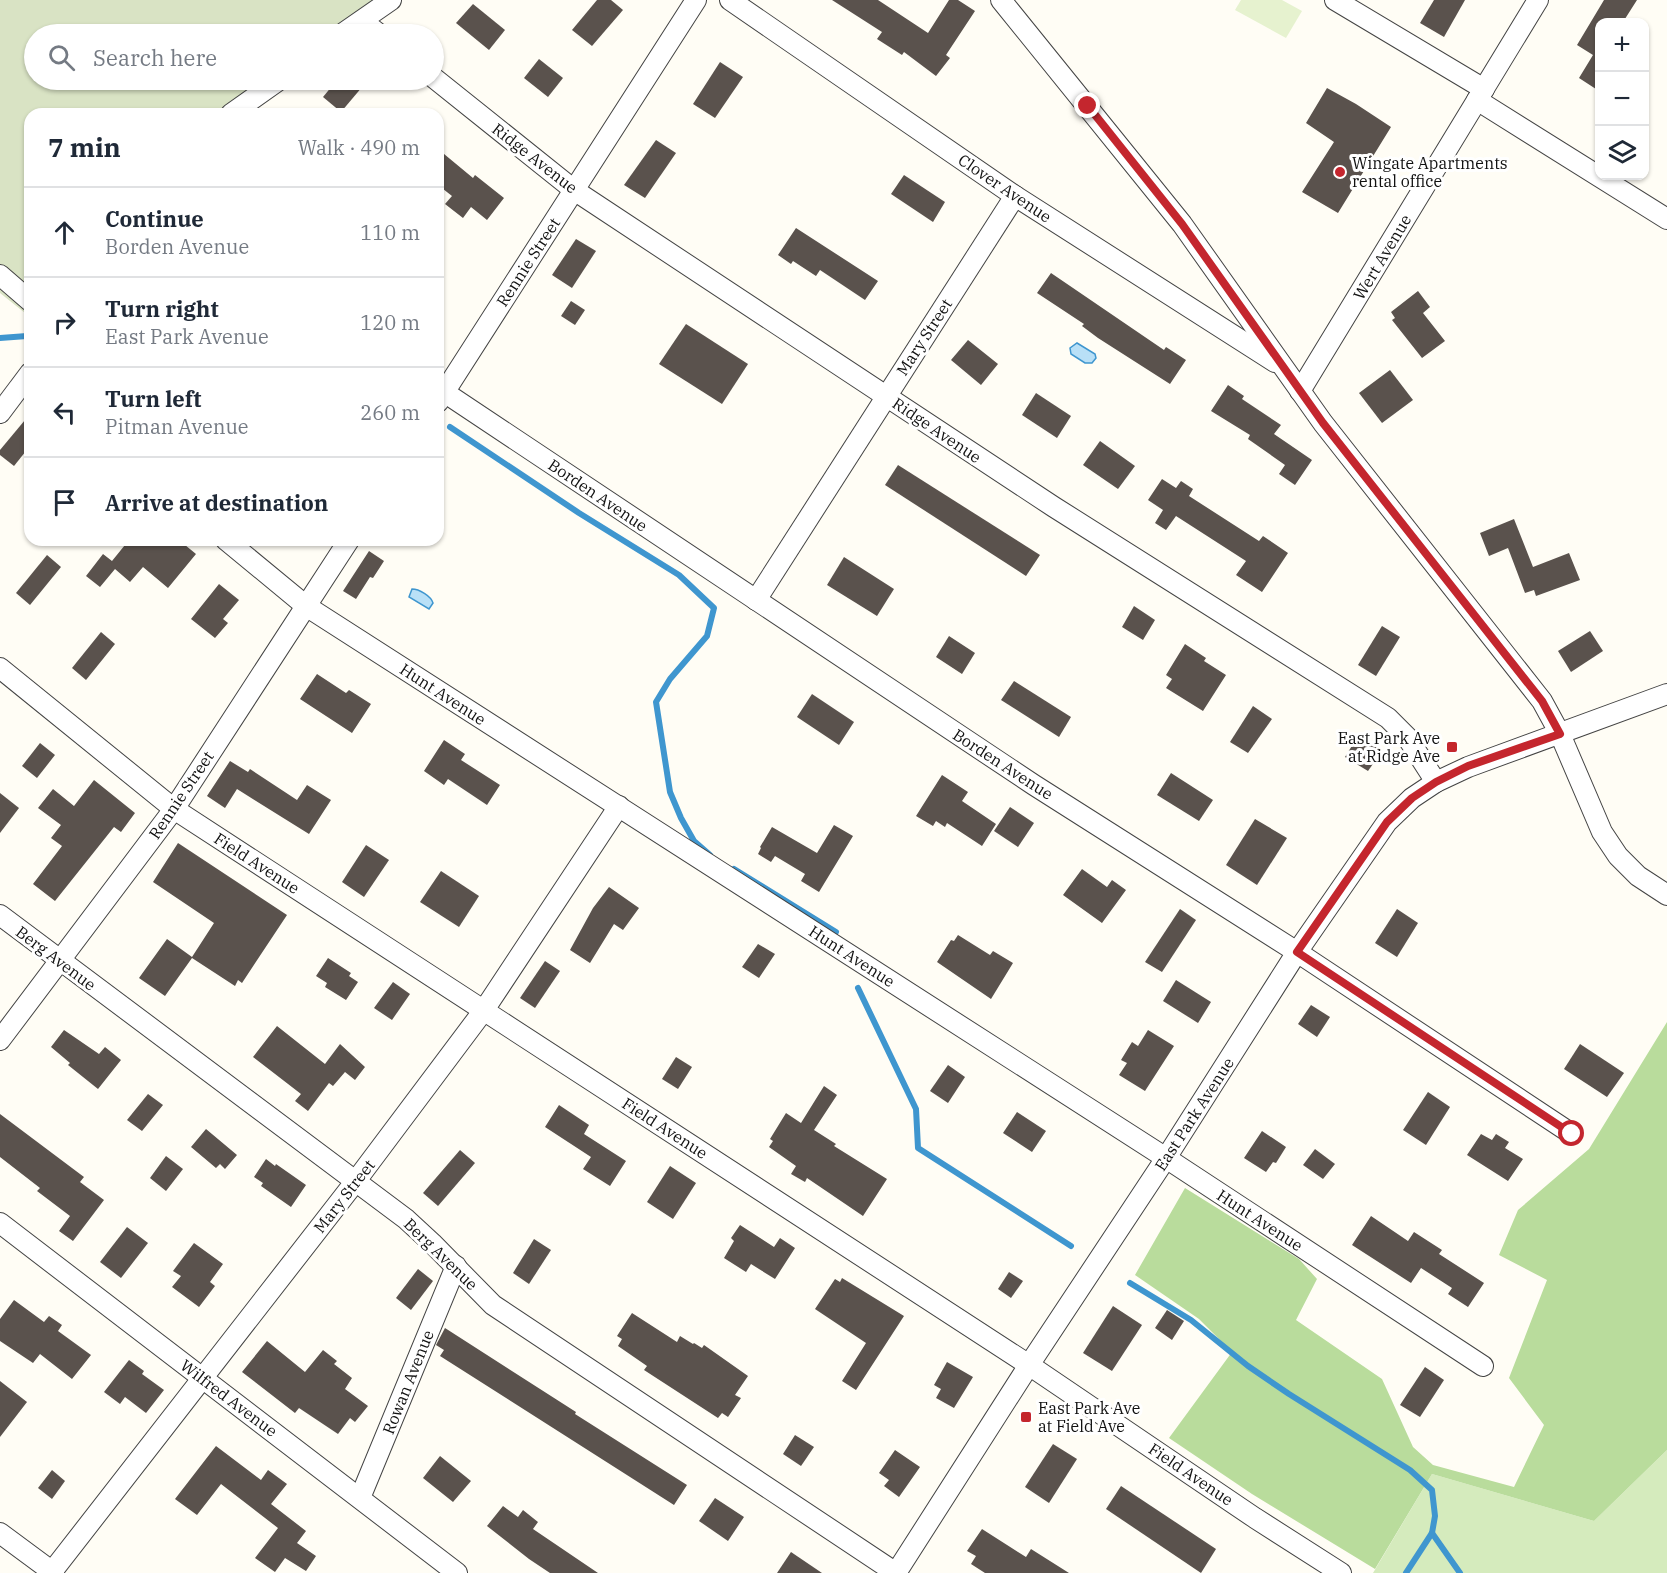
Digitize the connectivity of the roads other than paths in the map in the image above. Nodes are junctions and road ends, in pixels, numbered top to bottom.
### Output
1 (391, 0) edge
2 (696, 0) edge
3 (730, 0) edge
4 (1002, 0) edge
5 (1335, 0) edge
6 (1538, 0) edge
7 (362, 21) junction
8 (357, 24) edge
9 (366, 24) edge
10 (444, 86) edge
11 (265, 90) edge
12 (1480, 94) junction
13 (239, 108) edge
14 (574, 190) junction
15 (1016, 196) junction
16 (1667, 219) edge
17 (0, 275) edge
18 (24, 296) edge
19 (1284, 368) junction
20 (24, 382) edge
21 (444, 388) edge
22 (1300, 391) junction
23 (886, 396) junction
24 (444, 397) edge
25 (0, 413) edge
26 (233, 546) edge
27 (344, 546) edge
28 (756, 600) junction
29 (306, 606) junction
30 (0, 668) edge
31 (1667, 694) edge
32 (1560, 734) junction
33 (1436, 782) junction
34 (619, 806) junction
35 (174, 809) junction
36 (1667, 896) edge
37 (0, 915) edge
38 (1297, 952) junction
39 (61, 962) junction
40 (484, 1010) junction
41 (0, 1040) edge
42 (1572, 1134) dead end
43 (1166, 1158) junction
44 (355, 1182) junction
45 (0, 1223) edge
46 (456, 1266) junction
47 (1029, 1365) junction
48 (1483, 1366) dead end
49 (202, 1377) junction
50 (360, 1498) junction
51 (0, 1533) edge
52 (52, 1573) edge
53 (457, 1573) edge
54 (896, 1573) edge
55 (1341, 1573) edge

1 - 7 street
2 - 14 street, Rennie Street
3 - 15 street, Clover Avenue
4 - 19 street
5 - 12 street
6 - 12 street, Wert Avenue
7 - 8 street
7 - 9 street
10 - 14 street, Ridge Avenue
11 - 13 street
12 - 16 street
12 - 22 street, Wert Avenue
14 - 21 street, Rennie Street
14 - 23 street, Ridge Avenue
15 - 19 street, Clover Avenue
15 - 23 street, Mary Street
17 - 18 street
19 - 22 street
20 - 25 street
22 - 32 street
23 - 28 street, Mary Street
23 - 33 street, Ridge Avenue
24 - 28 street, Borden Avenue
26 - 29 street, Hunt Avenue
27 - 29 street, Rennie Street
28 - 38 street, Borden Avenue
29 - 34 street, Hunt Avenue
29 - 35 street, Rennie Street
30 - 35 street, Field Avenue
31 - 32 street, East Park Avenue
32 - 33 street, East Park Avenue
32 - 36 street
33 - 38 street, East Park Avenue
34 - 40 street, Mary Street
34 - 43 street, Hunt Avenue
35 - 39 street, Rennie Street
35 - 40 street, Field Avenue
37 - 39 street, Berg Avenue
38 - 42 street, Borden Avenue
38 - 43 street, East Park Avenue
39 - 41 street, Rennie Street
39 - 44 street, Berg Avenue
40 - 44 street, Mary Street
40 - 47 street, Field Avenue
43 - 47 street, East Park Avenue
43 - 48 street, Hunt Avenue
44 - 46 street, Berg Avenue
44 - 49 street, Mary Street
45 - 49 street, Wilfred Avenue
46 - 50 street, Rowan Avenue
46 - 54 street, Berg Avenue
47 - 54 street, East Park Avenue
47 - 55 street, Field Avenue
49 - 50 street, Wilfred Avenue
49 - 52 street, Mary Street
50 - 53 street, Wilfred Avenue
51 - 52 street

